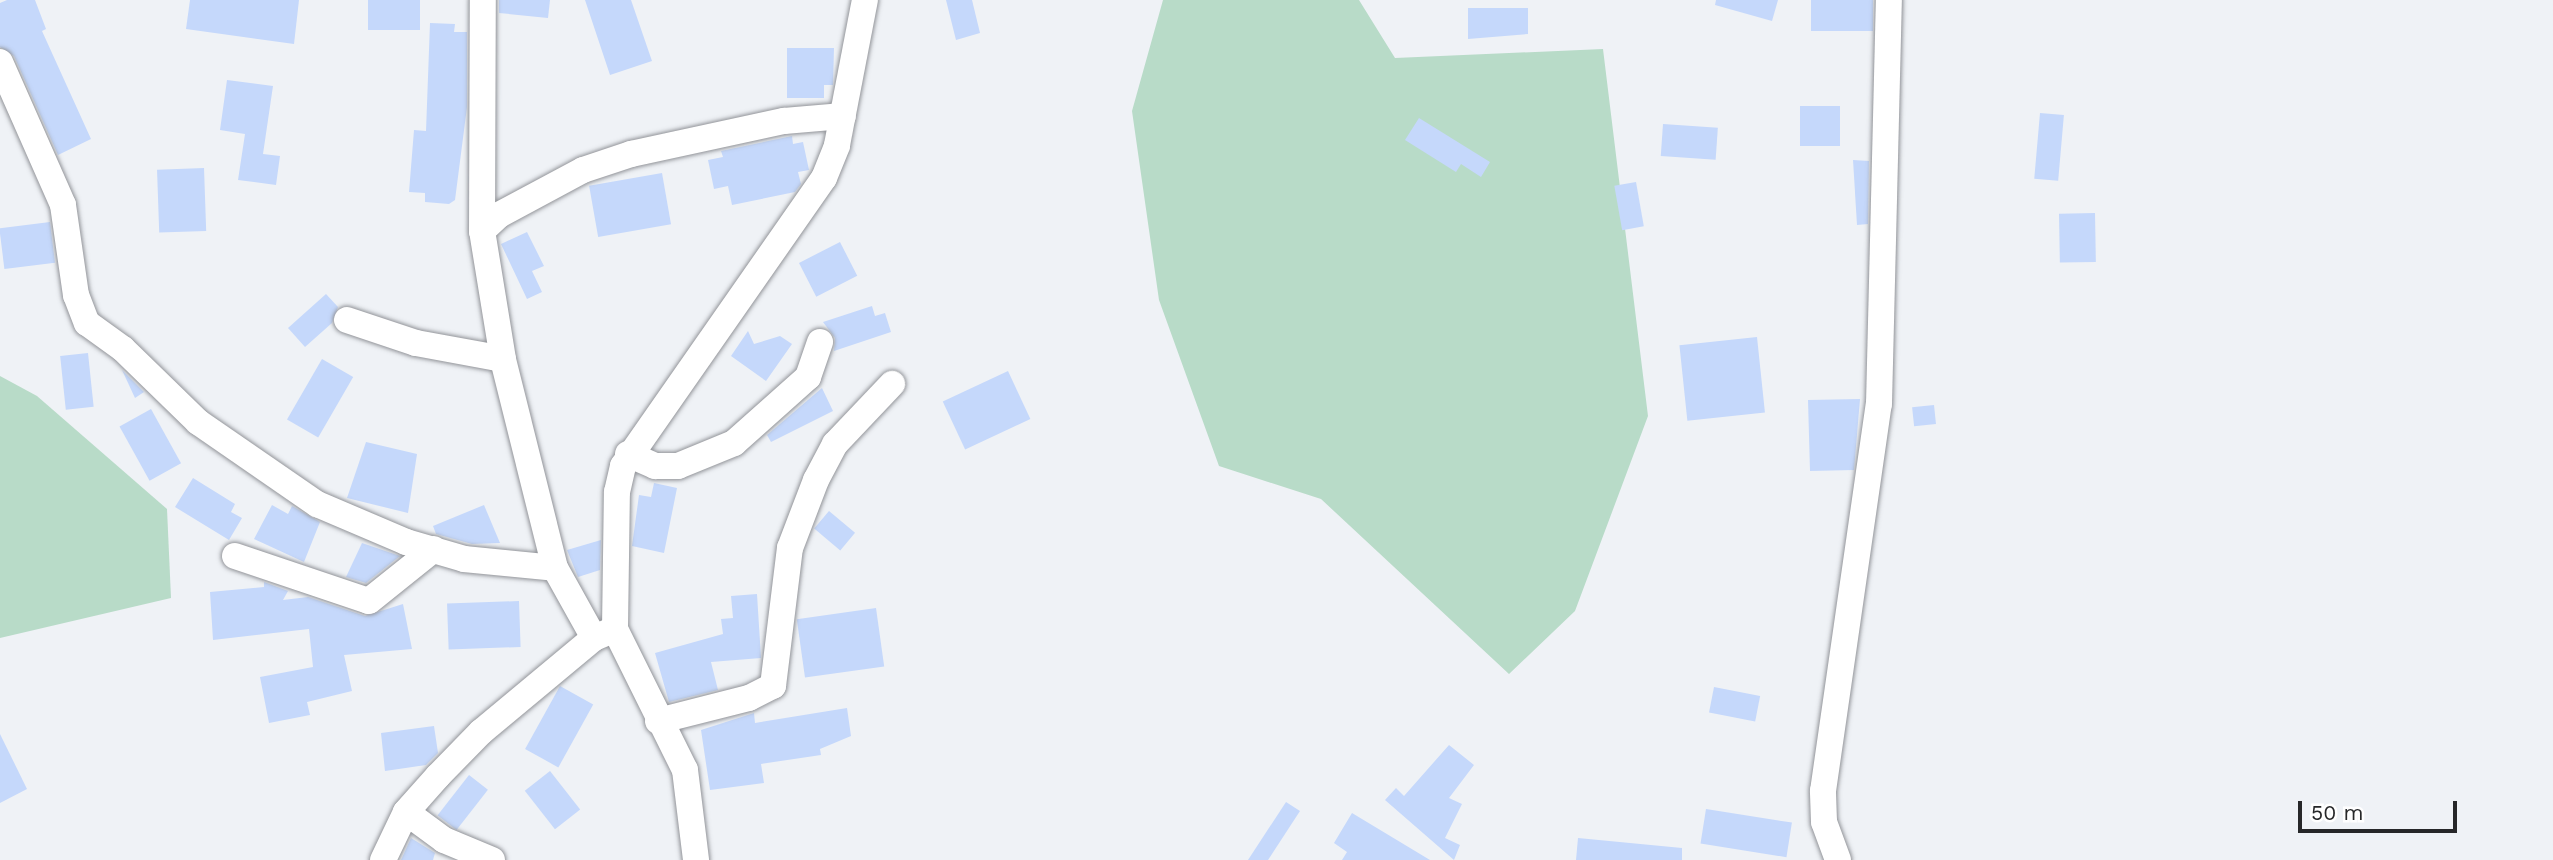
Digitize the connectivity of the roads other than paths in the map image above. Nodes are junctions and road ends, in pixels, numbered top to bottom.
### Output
1 (484, 0) edge
2 (865, 0) edge
3 (1889, 0) edge
4 (0, 62) edge
5 (843, 116) junction
6 (482, 231) junction
7 (347, 320) dead end
8 (820, 342) dead end
9 (503, 359) junction
10 (892, 384) dead end
11 (628, 454) junction
12 (434, 549) junction
13 (235, 556) dead end
14 (555, 568) junction
15 (605, 634) junction
16 (657, 721) junction
17 (406, 812) junction
18 (383, 860) edge
19 (492, 860) edge
20 (696, 860) edge
21 (1838, 860) edge

1 - 6 street
2 - 5 street
3 - 21 street
4 - 12 street
5 - 6 street
5 - 11 street
6 - 9 street
7 - 9 street
8 - 11 street
9 - 14 street
10 - 16 street
11 - 15 street
12 - 13 street
12 - 14 street
14 - 15 street
15 - 16 street
15 - 17 street
16 - 20 street
17 - 18 street
17 - 19 street

